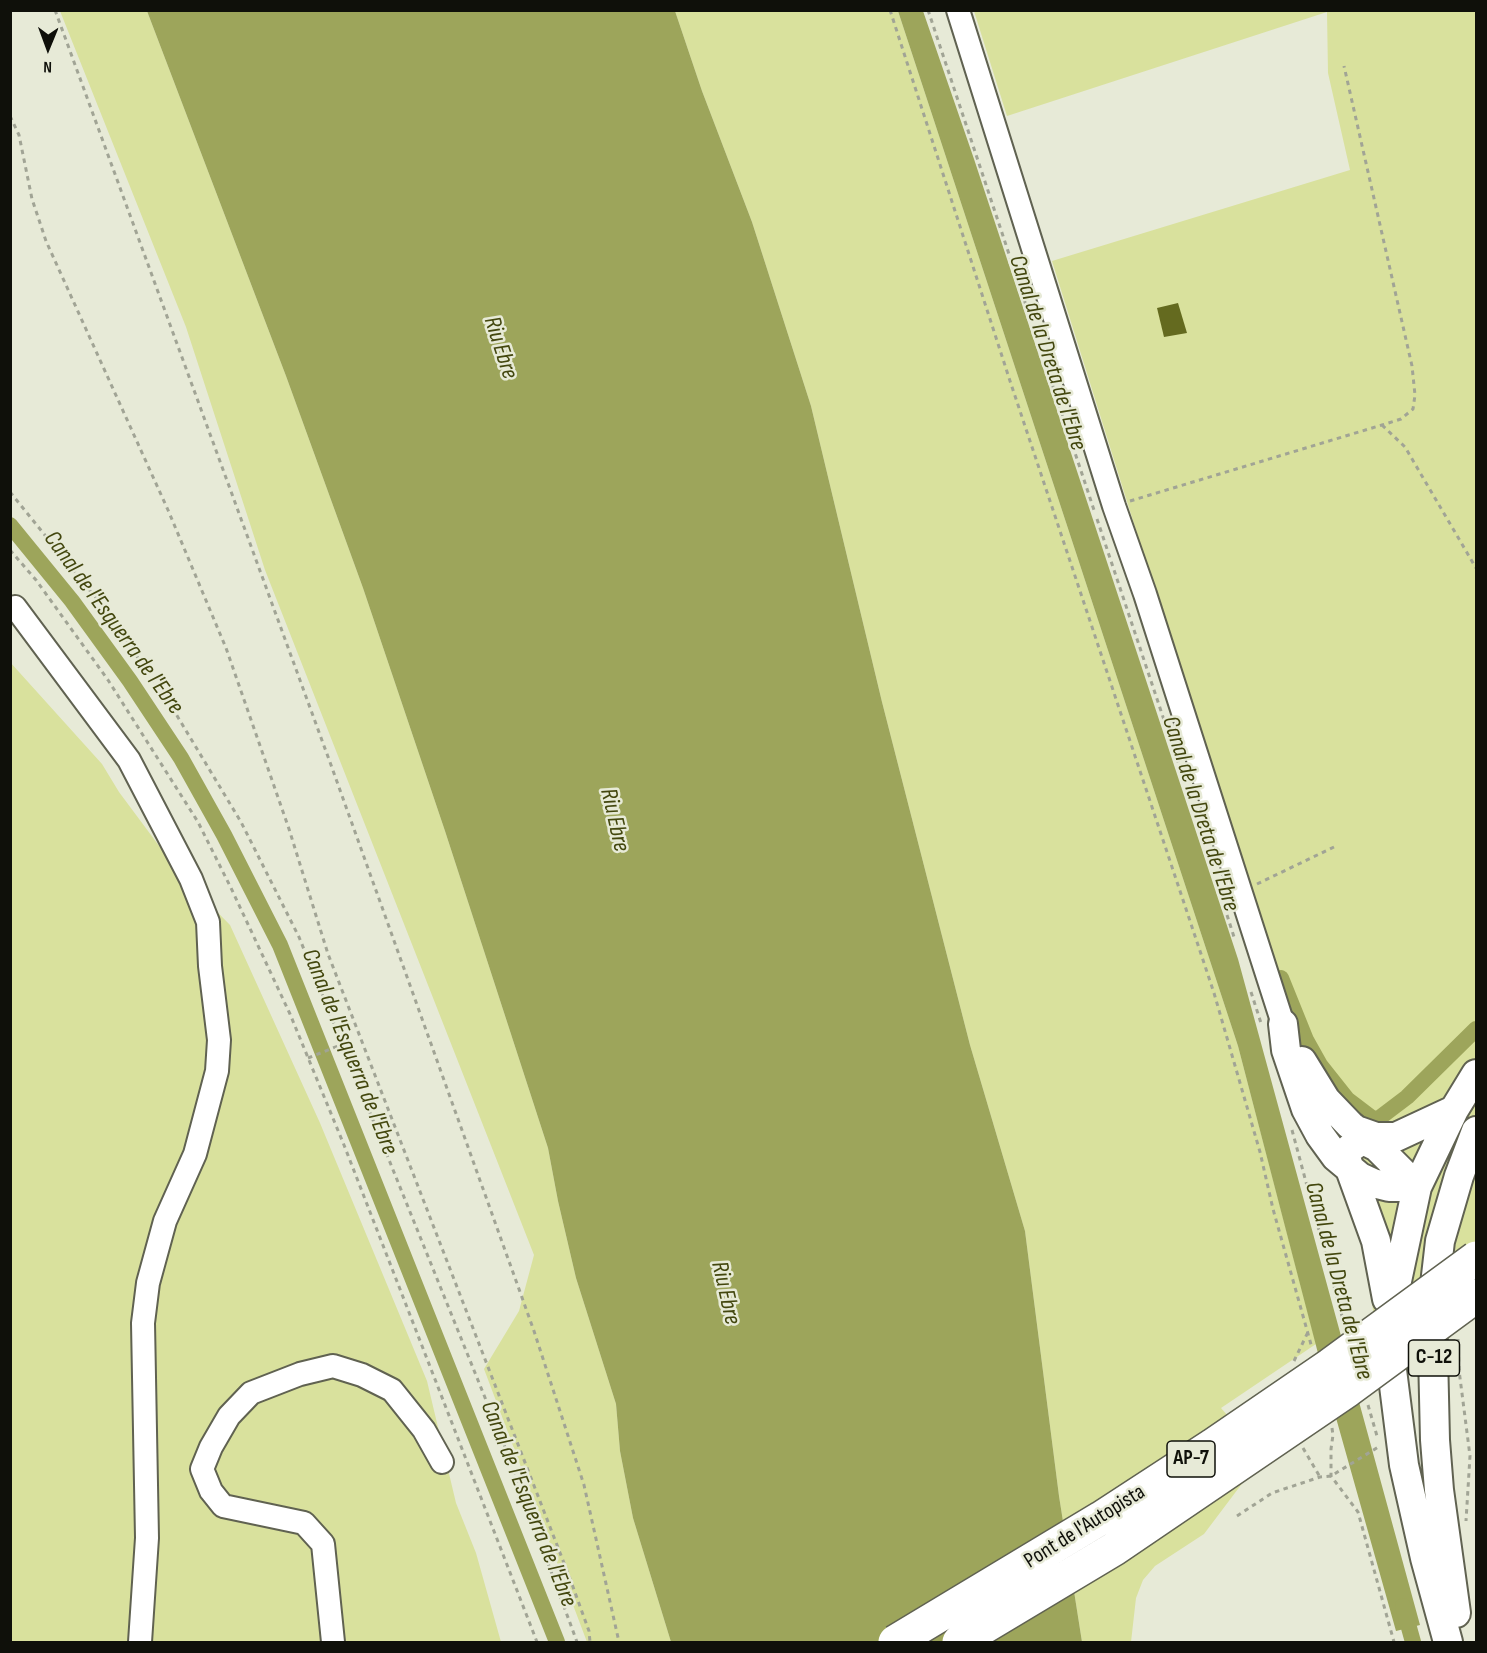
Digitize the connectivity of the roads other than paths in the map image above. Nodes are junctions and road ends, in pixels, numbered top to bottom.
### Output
1 (958, 10) edge
2 (15, 607) dead end
3 (1273, 1028) junction
4 (1476, 1074) edge
5 (1454, 1110) junction
6 (1350, 1125) junction
7 (1476, 1131) edge
8 (1377, 1147) junction
9 (1348, 1167) junction
10 (1417, 1187) junction
11 (1476, 1258) edge
12 (1476, 1296) edge
13 (1391, 1336) junction
14 (442, 1461) dead end
15 (140, 1642) edge
16 (333, 1642) edge
17 (895, 1642) edge
18 (959, 1642) edge
19 (1448, 1642) edge
20 (1460, 1642) edge

1 - 3 street
2 - 15 street
3 - 6 main road
3 - 9 main road
4 - 5 main road, C-12
5 - 6 main road
5 - 10 main road, C-12
6 - 8 main road
7 - 20 main road, C-12
8 - 9 main road
8 - 10 main road
9 - 10 main road
9 - 13 main road
10 - 13 main road, C-12
11 - 17 highway, Pont de l'Autopista / AP-7, bridge
12 - 18 highway, Pont de l'Autopista / AP-7, bridge
13 - 19 main road, C-12
14 - 16 street

